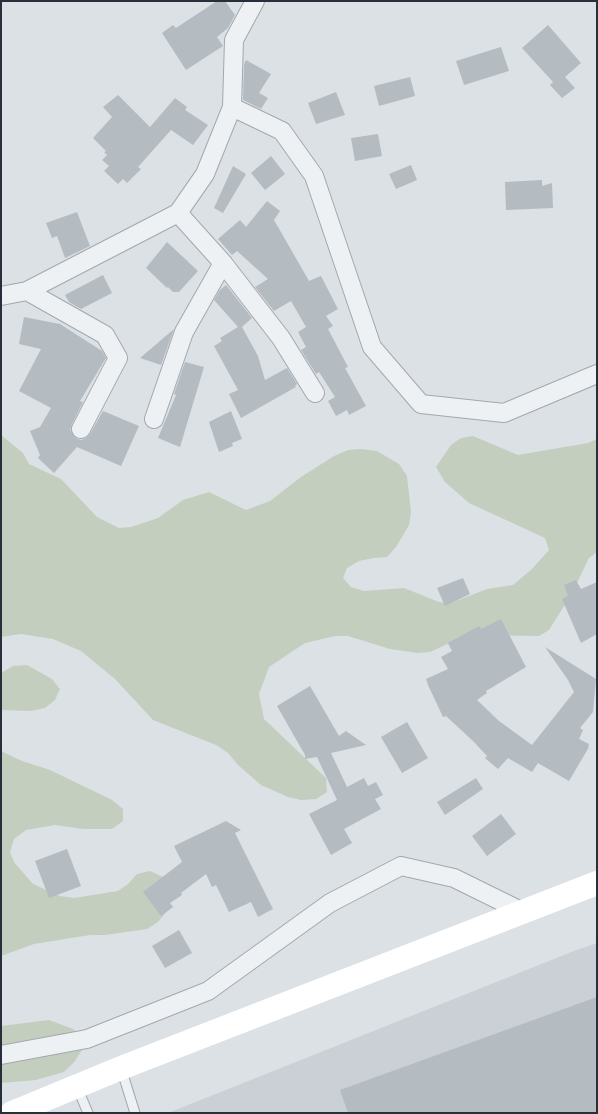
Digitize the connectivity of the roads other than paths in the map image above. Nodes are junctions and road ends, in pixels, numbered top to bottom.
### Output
1 (255, 1) edge
2 (232, 107) junction
3 (178, 213) junction
4 (223, 263) junction
5 (27, 291) junction
6 (1, 296) edge
7 (597, 374) edge
8 (315, 393) dead end
9 (154, 419) dead end
10 (81, 429) dead end
11 (597, 883) edge
12 (523, 912) junction
13 (1, 1055) edge
14 (121, 1068) junction
15 (77, 1087) junction
16 (12, 1113) edge
17 (88, 1113) edge
18 (135, 1113) edge

1 - 2 street
2 - 3 street
2 - 7 street
3 - 4 street
3 - 5 street
4 - 8 street
4 - 9 street
5 - 6 street
5 - 10 street
11 - 12 main road
12 - 13 street
12 - 14 main road
14 - 15 main road
14 - 18 lane
15 - 16 main road
15 - 17 lane

